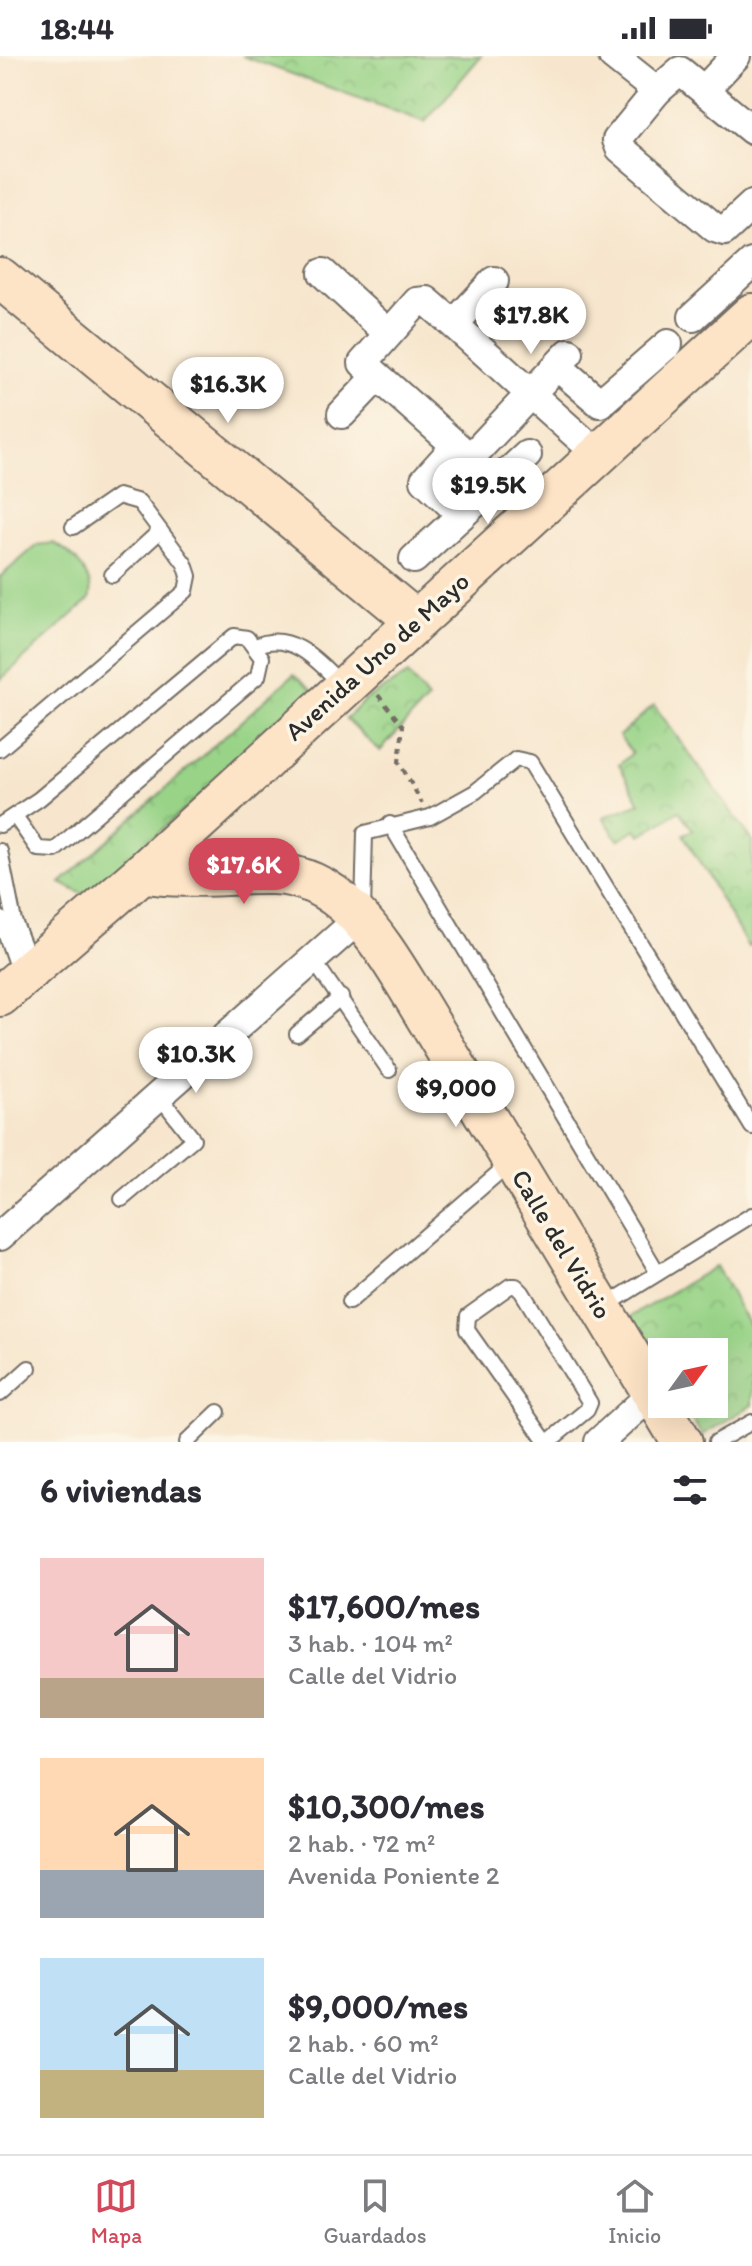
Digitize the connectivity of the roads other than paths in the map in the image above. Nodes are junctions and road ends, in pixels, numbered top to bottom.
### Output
1 (613, 56) edge
2 (736, 56) edge
3 (705, 89) junction
4 (657, 91) junction
5 (752, 130) edge
6 (752, 205) edge
7 (752, 263) edge
8 (323, 273) dead end
9 (0, 278) edge
10 (494, 281) dead end
11 (752, 314) edge
12 (693, 317) dead end
13 (454, 324) junction
14 (388, 333) junction
15 (668, 344) dead end
16 (376, 378) junction
17 (531, 395) junction
18 (342, 414) dead end
19 (455, 447) junction
20 (598, 454) junction
21 (527, 455) dead end
22 (462, 515) junction
23 (73, 527) dead end
24 (160, 531) junction
25 (414, 559) dead end
26 (112, 575) dead end
27 (415, 620) junction
28 (254, 647) junction
29 (350, 680) junction
30 (0, 749) edge
31 (15, 816) junction
32 (390, 824) junction
33 (0, 825) edge
34 (0, 851) edge
35 (143, 872) junction
36 (3, 883) edge
37 (361, 917) junction
38 (0, 918) edge
39 (312, 958) junction
40 (17, 980) edge
41 (341, 997) junction
42 (297, 1034) dead end
43 (389, 1070) dead end
44 (158, 1094) junction
45 (752, 1127) edge
46 (512, 1161) junction
47 (122, 1199) dead end
48 (752, 1215) edge
49 (0, 1236) edge
50 (658, 1273) junction
51 (349, 1302) dead end
52 (601, 1308) junction
53 (29, 1368) dead end
54 (648, 1387) edge
55 (0, 1394) edge
56 (648, 1398) edge
57 (218, 1412) dead end
58 (667, 1418) edge
59 (752, 1422) edge
60 (607, 1439) edge
61 (187, 1442) edge
62 (547, 1442) edge
63 (682, 1442) edge
64 (716, 1442) edge

1 - 4 street
2 - 3 street
3 - 4 street
3 - 5 street
4 - 6 street
7 - 12 street
8 - 14 street
9 - 27 main road
10 - 13 street
11 - 20 main road, Avenida Uno de Mayo
13 - 14 street
13 - 17 street
14 - 16 street
15 - 17 street
16 - 18 street
16 - 19 street
17 - 19 street
17 - 20 street
19 - 22 street
20 - 27 main road, Avenida Uno de Mayo
21 - 22 street
22 - 25 street
23 - 24 lane
24 - 26 lane
24 - 30 lane
27 - 29 main road, Avenida Uno de Mayo
28 - 29 lane
28 - 31 lane
28 - 31 lane
29 - 35 main road, Avenida Uno de Mayo
31 - 33 lane
32 - 37 lane
32 - 45 lane
32 - 50 lane
34 - 36 lane
35 - 37 main road, Calle del Vidrio
35 - 40 main road, Avenida Uno de Mayo
36 - 40 lane
37 - 39 street
37 - 46 main road, Calle del Vidrio
38 - 40 lane
39 - 41 lane
39 - 44 street
41 - 42 lane
41 - 43 lane
44 - 47 lane
44 - 49 street
46 - 51 lane
46 - 52 main road, Calle del Vidrio
48 - 50 lane
50 - 52 lane
52 - 54 main road, Calle del Vidrio
53 - 55 lane
56 - 60 street
57 - 61 lane
58 - 63 main road, Calle del Vidrio
59 - 64 lane
62 - 62 lane

